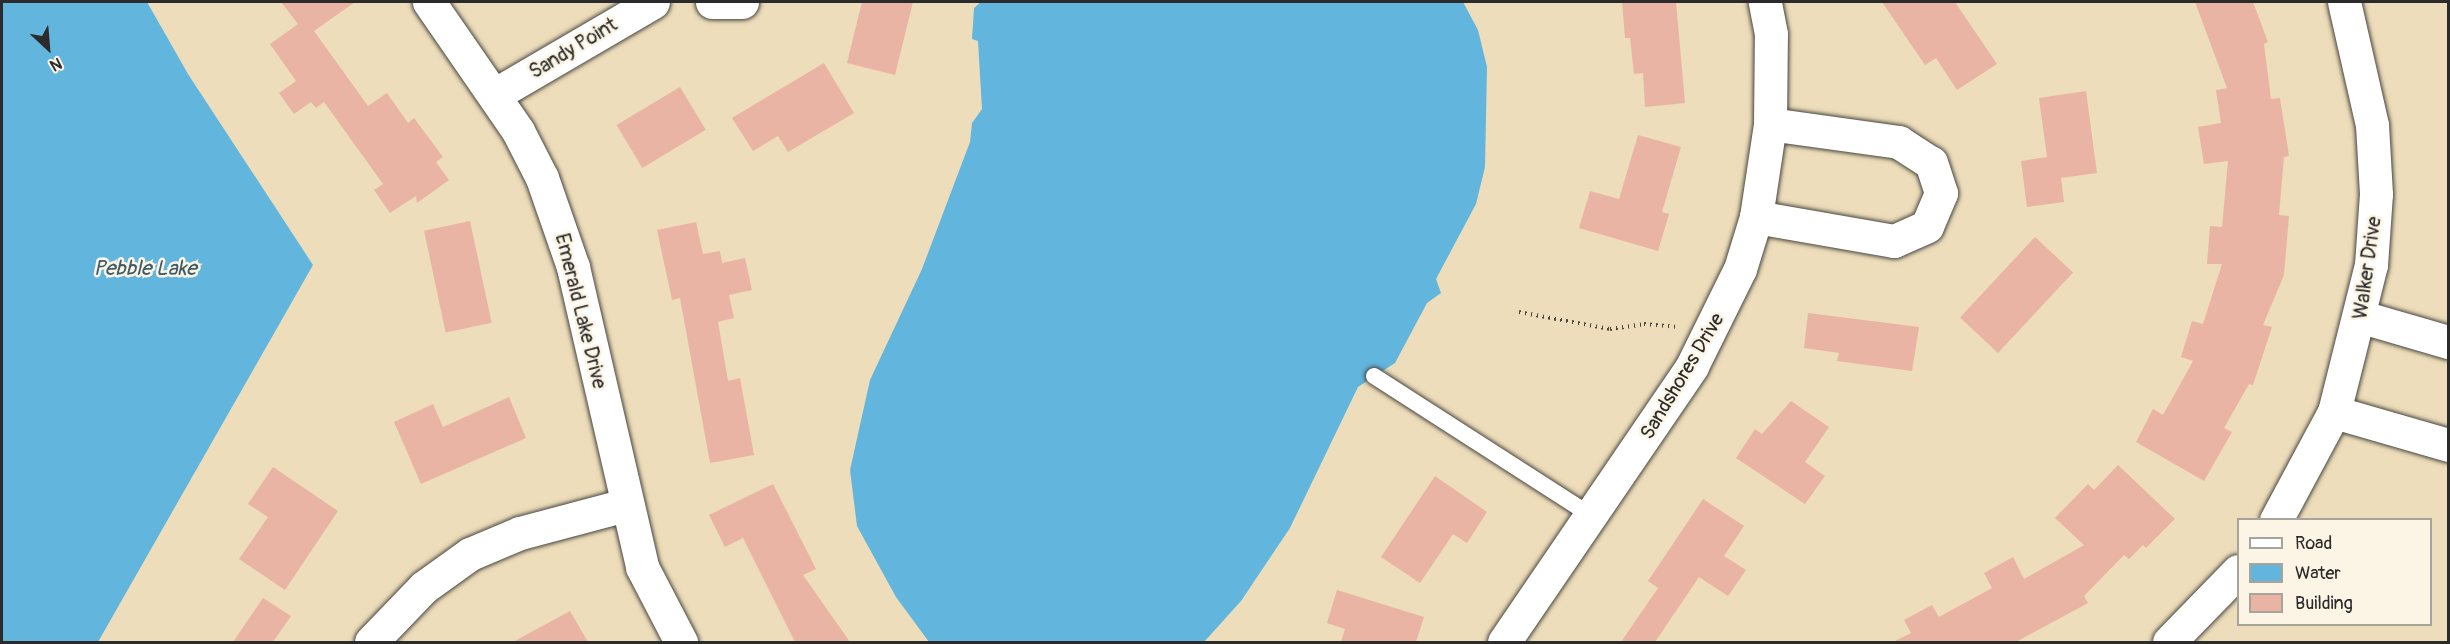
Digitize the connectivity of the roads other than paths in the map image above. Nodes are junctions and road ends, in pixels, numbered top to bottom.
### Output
1 (429, 2) edge
2 (653, 2) edge
3 (712, 2) edge
4 (742, 2) edge
5 (1765, 2) edge
6 (2344, 2) edge
7 (494, 95) junction
8 (1770, 124) junction
9 (1756, 217) junction
10 (2362, 317) junction
11 (2448, 342) edge
12 (1374, 376) dead end
13 (2334, 412) junction
14 (2448, 445) edge
15 (625, 505) junction
16 (1592, 516) junction
17 (2277, 518) edge
18 (2237, 572) edge
19 (371, 642) edge
20 (681, 642) edge
21 (1504, 642) edge
22 (2169, 642) edge

1 - 7 street, Emerald Lake Drive
2 - 7 street, Sandy Point
3 - 4 street
5 - 8 street, Sandshores Drive
6 - 10 street, Walker Drive
7 - 15 street, Emerald Lake Drive
8 - 9 street, Sandshores Drive
8 - 9 street
9 - 16 street, Sandshores Drive
10 - 11 street
10 - 13 street, Walker Drive
12 - 16 lane
13 - 14 street
13 - 17 street, Walker Drive
15 - 19 street
15 - 20 street, Emerald Lake Drive
16 - 21 street, Sandshores Drive
18 - 22 street

